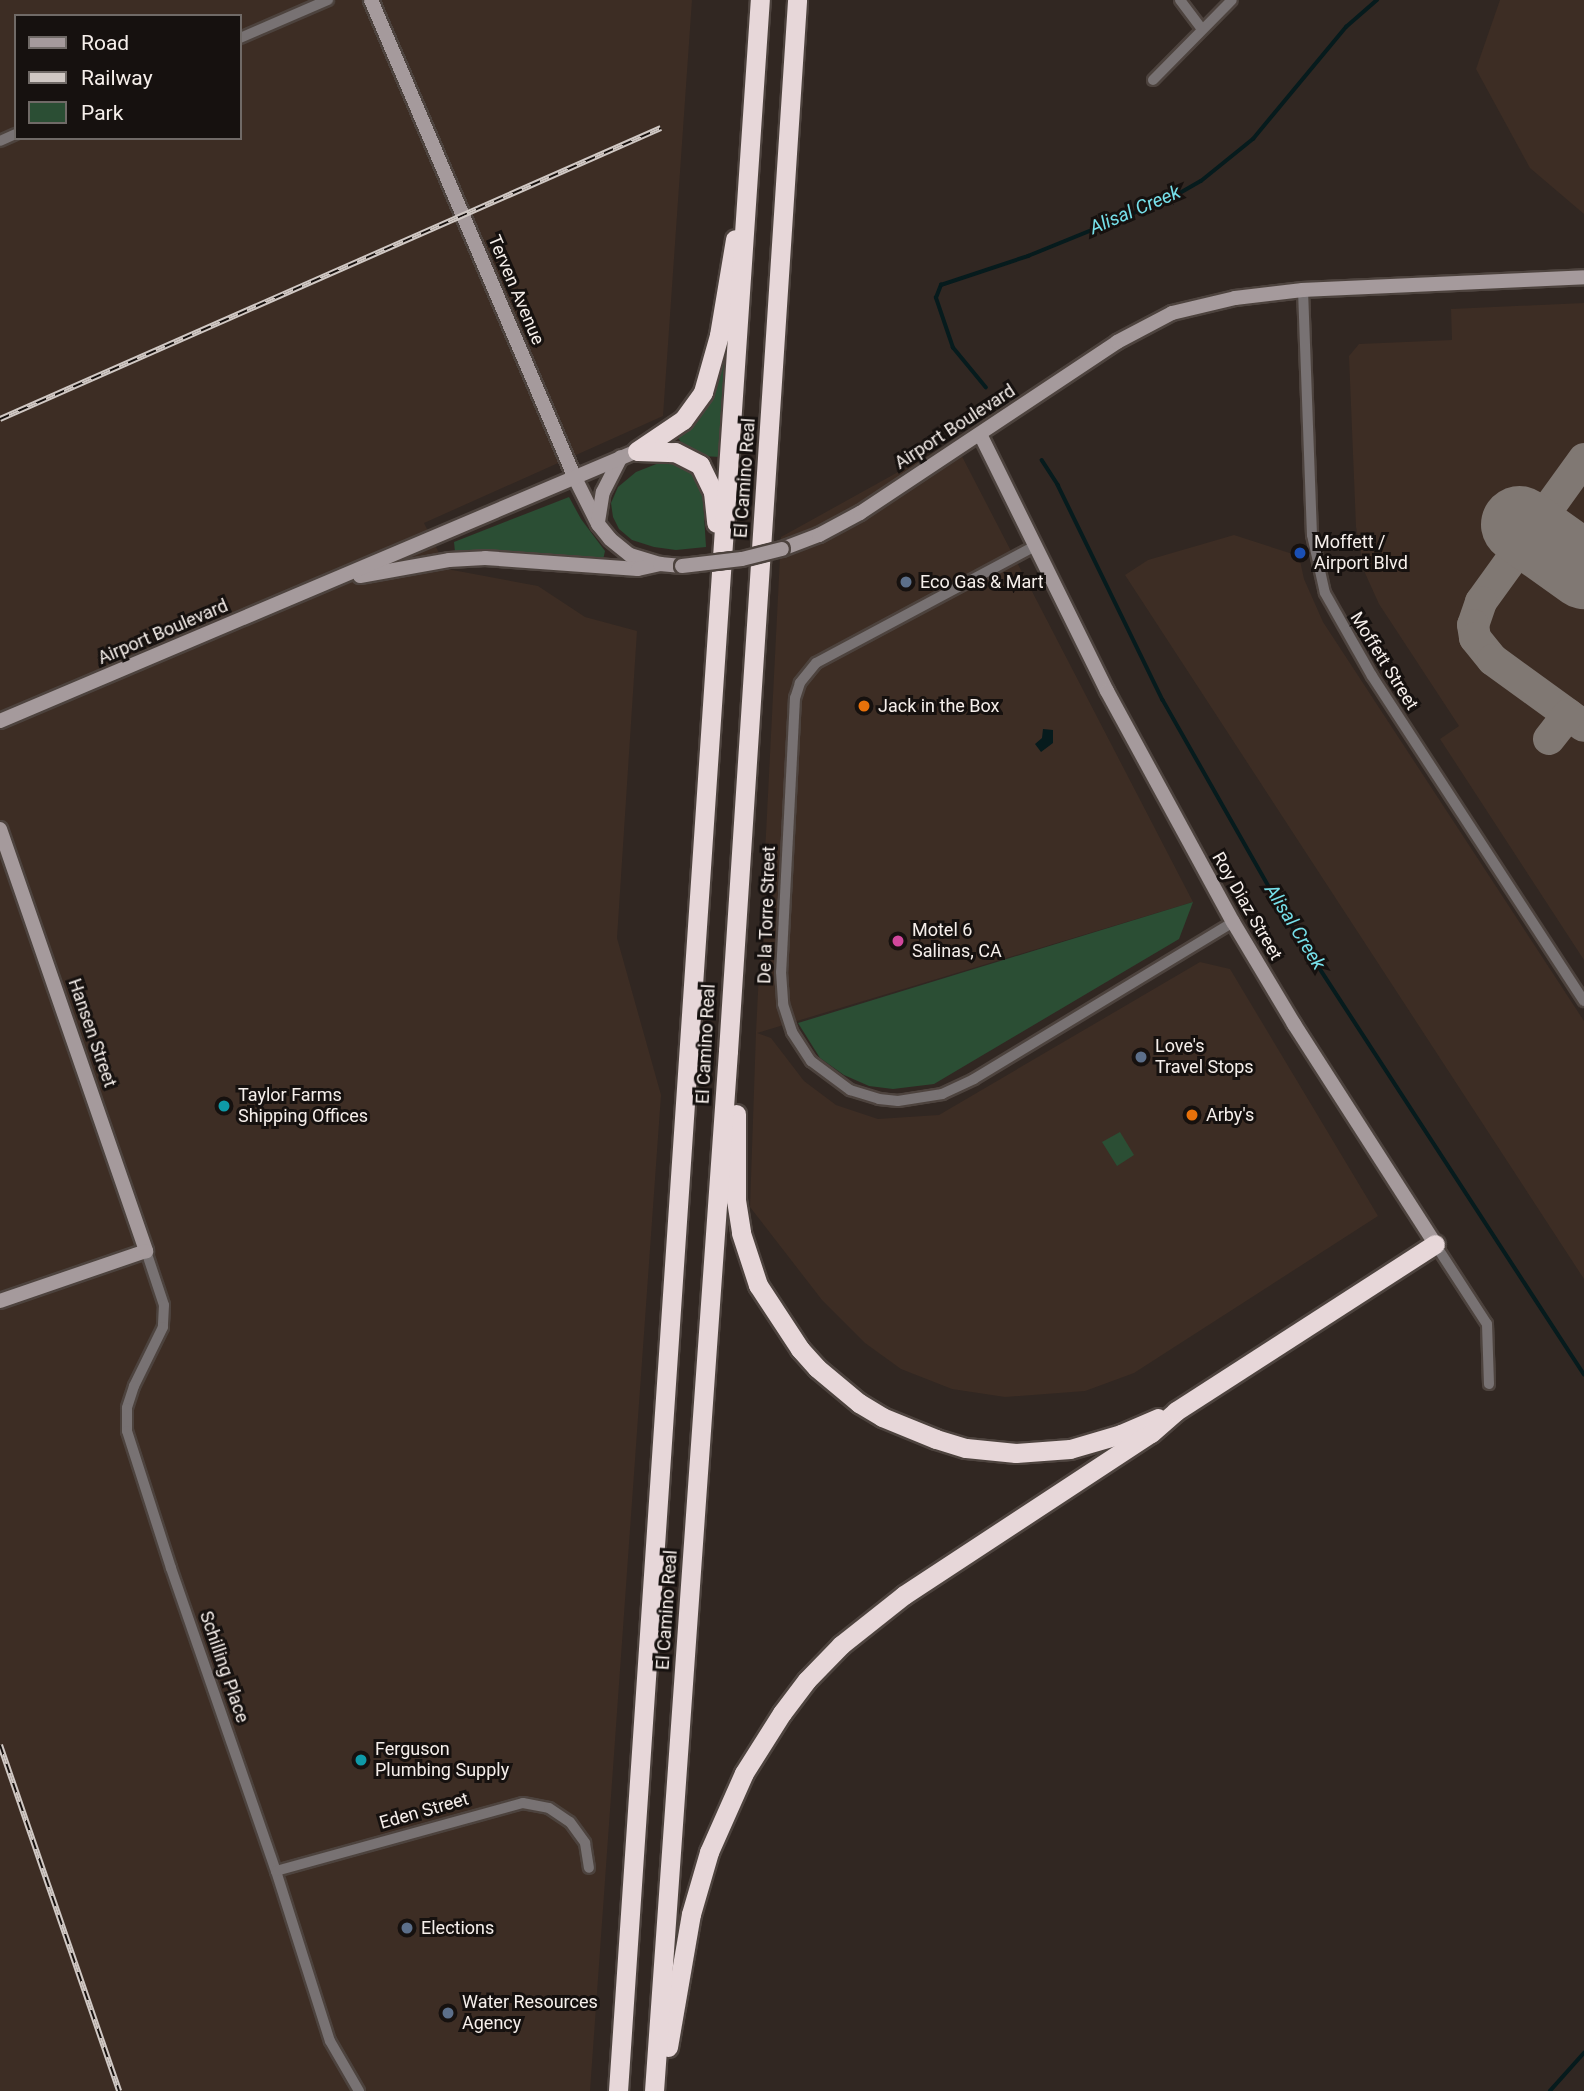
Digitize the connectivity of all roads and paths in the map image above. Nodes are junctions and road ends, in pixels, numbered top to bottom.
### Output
1 (328, 0) edge
2 (371, 0) edge
3 (760, 0) edge
4 (797, 0) edge
5 (1180, 0) edge
6 (1232, 0) edge
7 (1202, 29) junction
8 (242, 37) edge
9 (1153, 80) dead end
10 (755, 111) junction
11 (1584, 277) edge
12 (1303, 290) junction
13 (980, 434) junction
14 (629, 454) junction
15 (574, 476) junction
16 (598, 524) junction
17 (1035, 546) junction
18 (660, 564) junction
19 (341, 579) junction
20 (717, 656) junction
21 (0, 721) edge
22 (0, 829) edge
23 (1233, 922) junction
24 (1584, 1001) edge
25 (728, 1051) junction
26 (1435, 1244) junction
27 (146, 1251) junction
28 (0, 1301) edge
29 (1489, 1384) dead end
30 (1176, 1411) junction
31 (589, 1868) dead end
32 (276, 1871) junction
33 (359, 2091) edge
34 (618, 2091) edge
35 (654, 2091) edge
36 (660, 2091) edge

1 - 8 street
2 - 15 main road, Terven Avenue
3 - 10 highway, El Camino Real
4 - 25 highway, El Camino Real
5 - 7 street
6 - 7 street
7 - 9 street
10 - 14 highway
10 - 20 highway, El Camino Real
11 - 12 main road, Airport Boulevard
12 - 13 main road, Airport Boulevard
12 - 24 street, Moffett Street
13 - 17 main road, Roy Diaz Street
13 - 18 main road, Airport Boulevard, bridge
14 - 15 main road, Airport Boulevard
14 - 16 main road
14 - 20 highway
15 - 16 main road, Terven Avenue
15 - 19 main road, Airport Boulevard
16 - 18 main road, Terven Avenue
17 - 23 main road, Roy Diaz Street
17 - 23 street, De la Torre Street
18 - 19 main road, Airport Boulevard
19 - 21 main road, Airport Boulevard
20 - 34 highway, El Camino Real
22 - 27 main road, Hansen Street
23 - 26 main road, Roy Diaz Street
25 - 30 highway
25 - 35 highway, El Camino Real
26 - 29 street, Roy Diaz Street
26 - 30 highway
27 - 28 main road
27 - 32 street, Schilling Place
30 - 36 highway
31 - 32 street, Eden Street
32 - 33 street, Schilling Place

